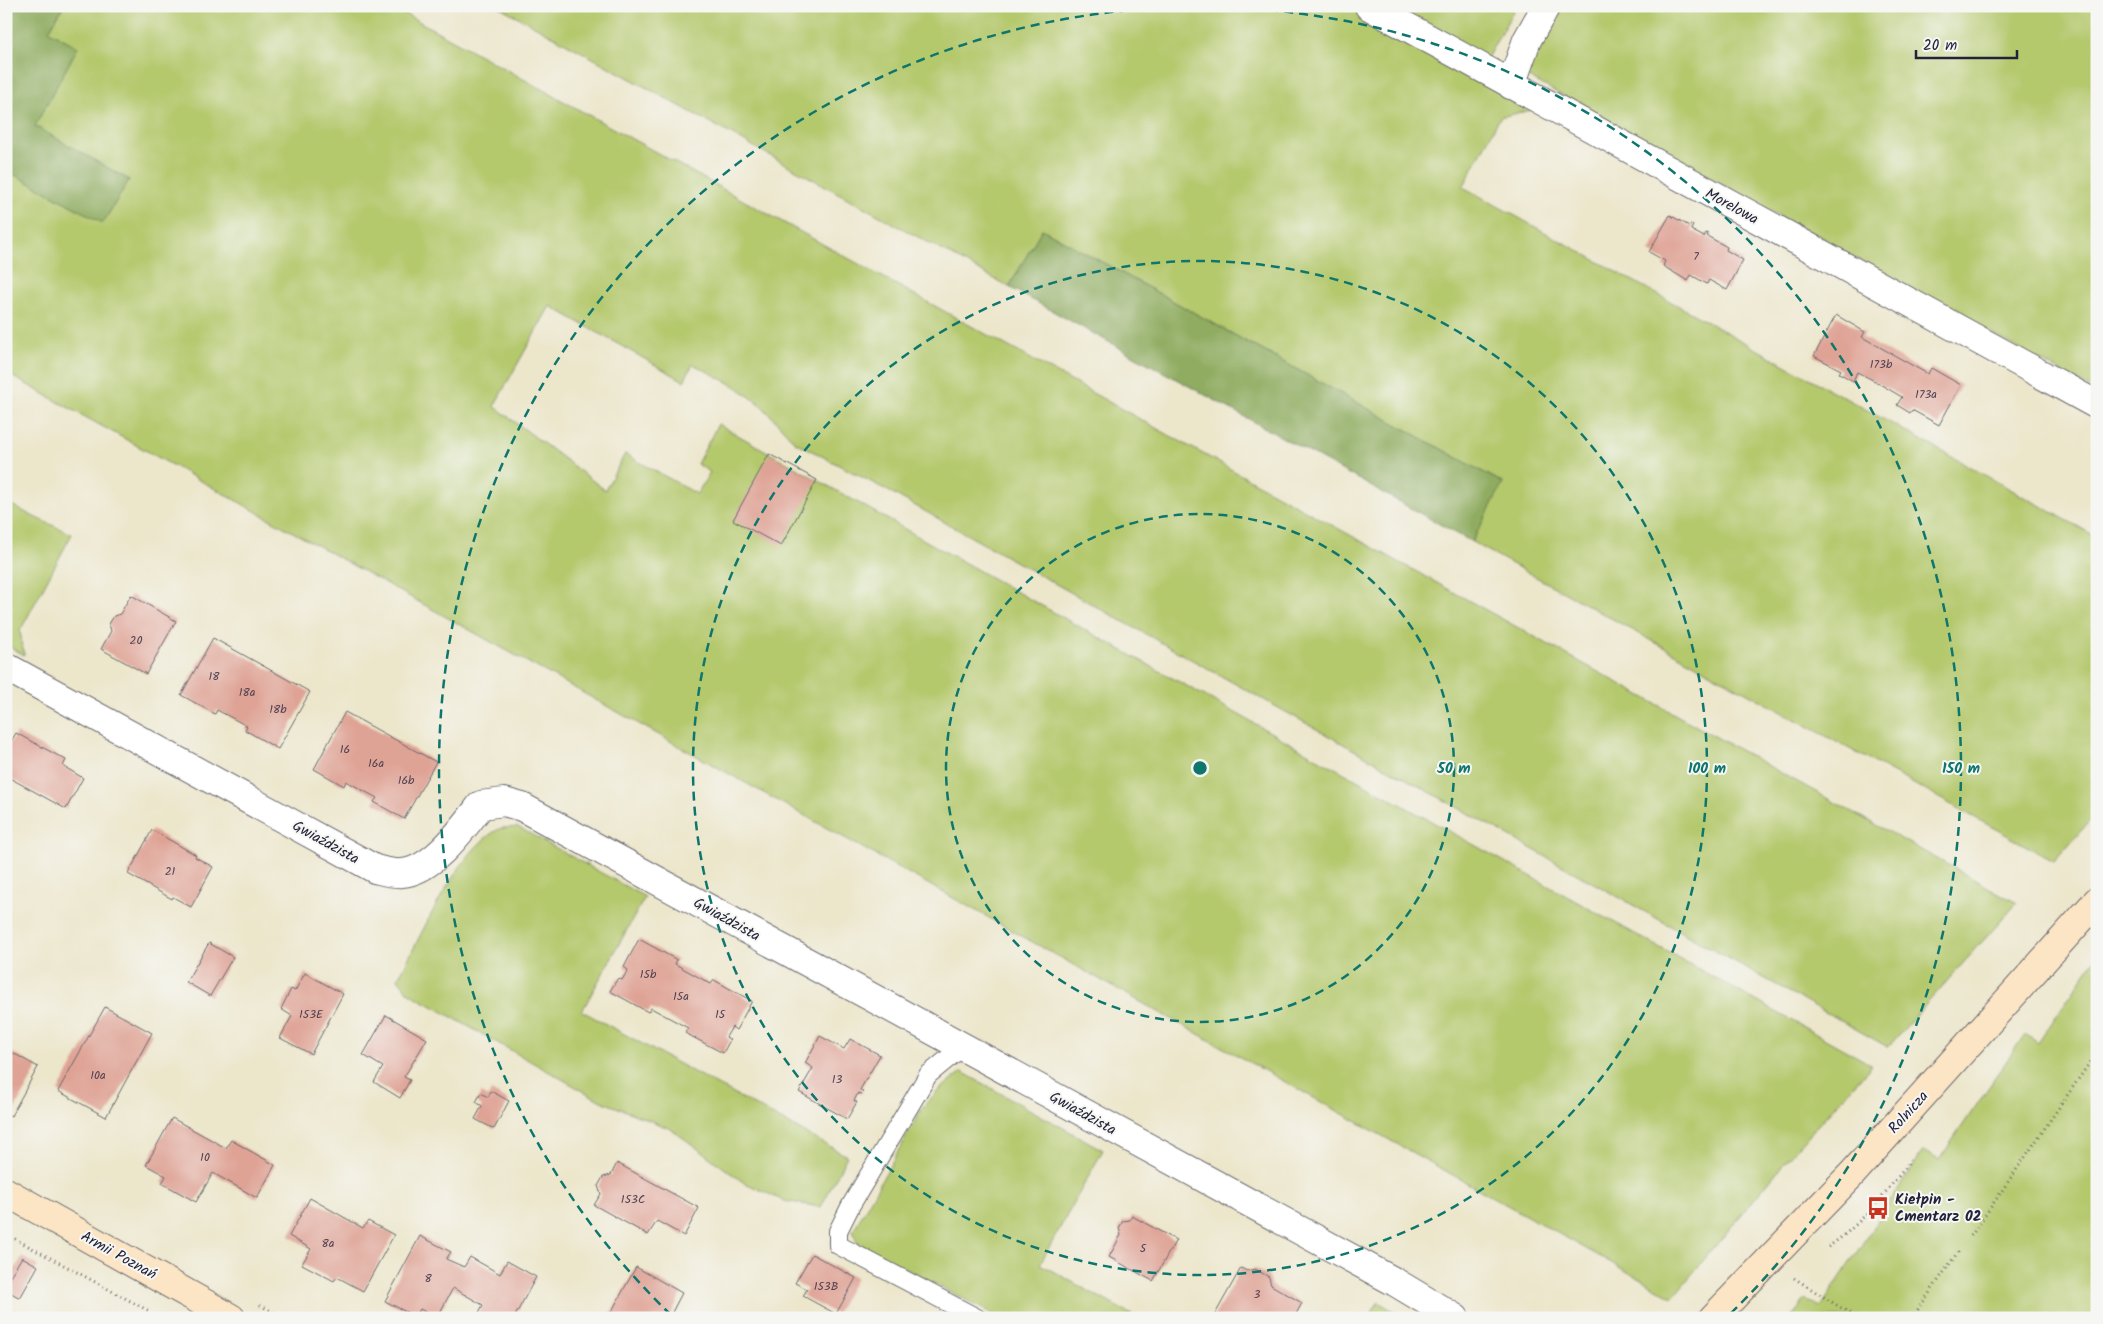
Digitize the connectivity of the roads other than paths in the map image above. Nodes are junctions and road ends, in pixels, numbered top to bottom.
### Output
1 (1369, 6) edge
2 (1546, 6) edge
3 (1510, 85) junction
4 (2097, 405) edge
5 (6, 667) edge
6 (2097, 901) edge
7 (962, 1047) junction
8 (6, 1192) edge
9 (231, 1318) edge
10 (977, 1318) edge
11 (1455, 1318) edge
12 (1713, 1318) edge

1 - 3 street, Morelowa
2 - 3 street
3 - 4 street, Morelowa
5 - 7 street, Gwiaździsta
6 - 12 street, Rolnicza
7 - 10 lane
7 - 11 street, Gwiaździsta
8 - 9 street, Armii Poznań

